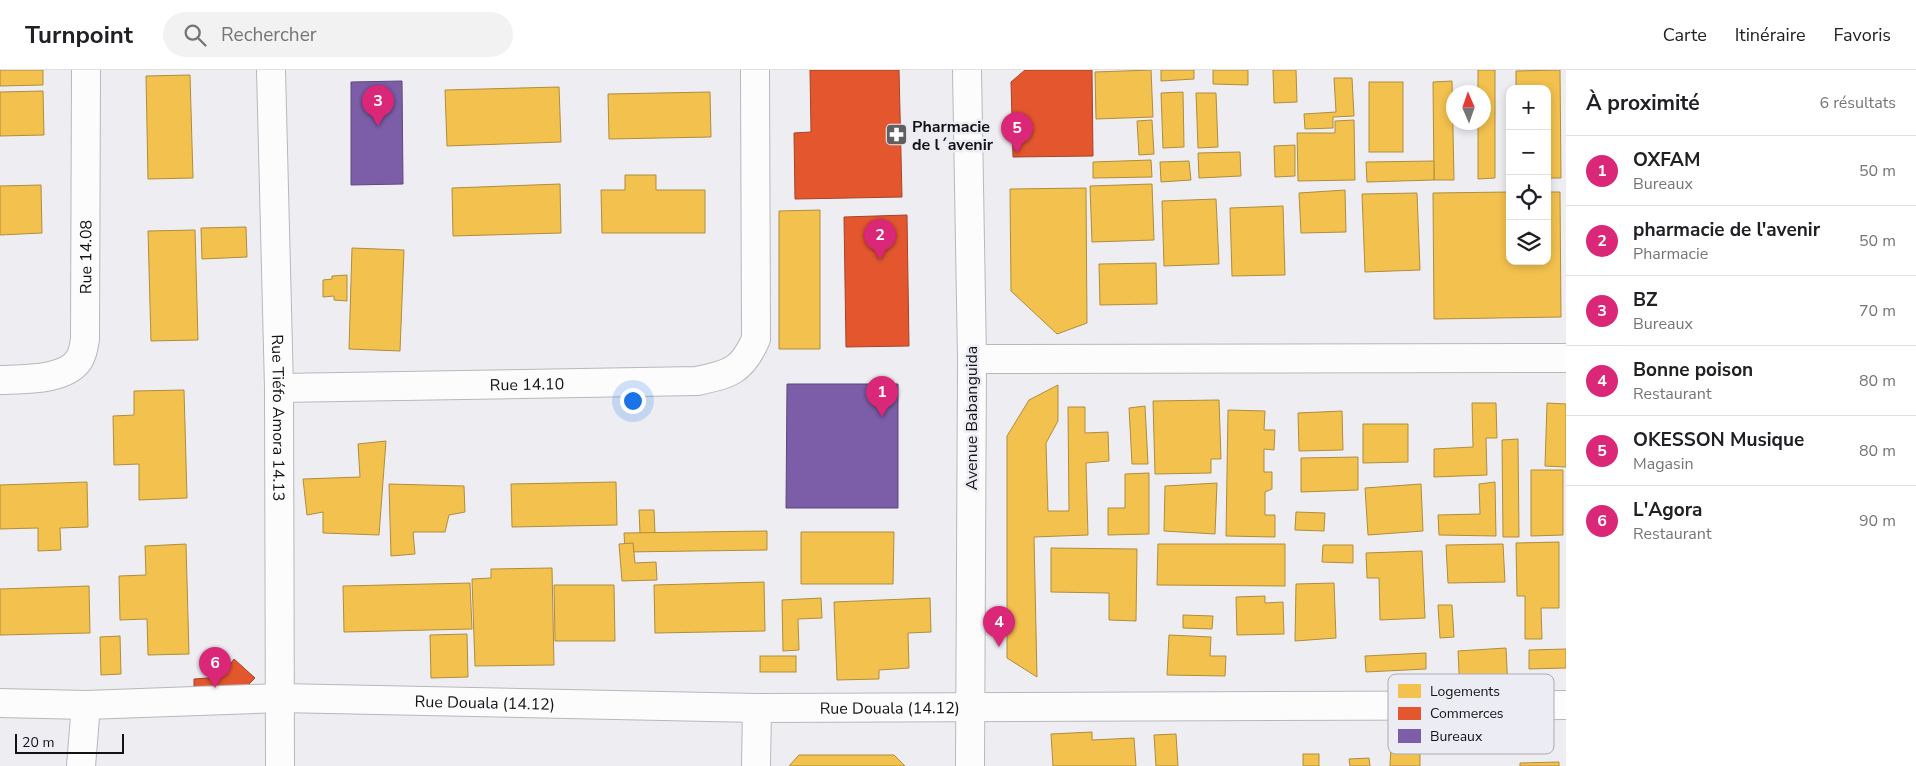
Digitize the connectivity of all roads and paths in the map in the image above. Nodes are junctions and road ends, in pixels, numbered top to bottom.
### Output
1 (86, 70) edge
2 (271, 70) edge
3 (755, 70) edge
4 (967, 70) edge
5 (1566, 358) edge
6 (972, 359) junction
7 (0, 380) edge
8 (279, 388) junction
9 (280, 698) junction
10 (0, 703) edge
11 (86, 705) junction
12 (1388, 705) edge
13 (970, 706) junction
14 (757, 708) junction
15 (81, 766) edge
16 (280, 766) edge
17 (756, 766) edge
18 (970, 766) edge

1 - 7 street, Rue 14.08
2 - 8 street, Rue Tiéfo Amora 14.13
3 - 8 street, Rue 14.10
4 - 6 street, Avenue Babanguida
5 - 6 street
6 - 13 street, Avenue Babanguida
8 - 9 street, Rue Tiéfo Amora 14.13
9 - 11 street, Rue Douala (14.12)
9 - 14 street, Rue Douala (14.12)
9 - 16 street, Rue Tiéfo Amora 14.13
10 - 11 street, Rue Douala (14.12)
11 - 15 street
12 - 13 street, Rue Douala (14.12)
13 - 14 street, Rue Douala (14.12)
13 - 18 street, Avenue Babanguida
14 - 17 street

